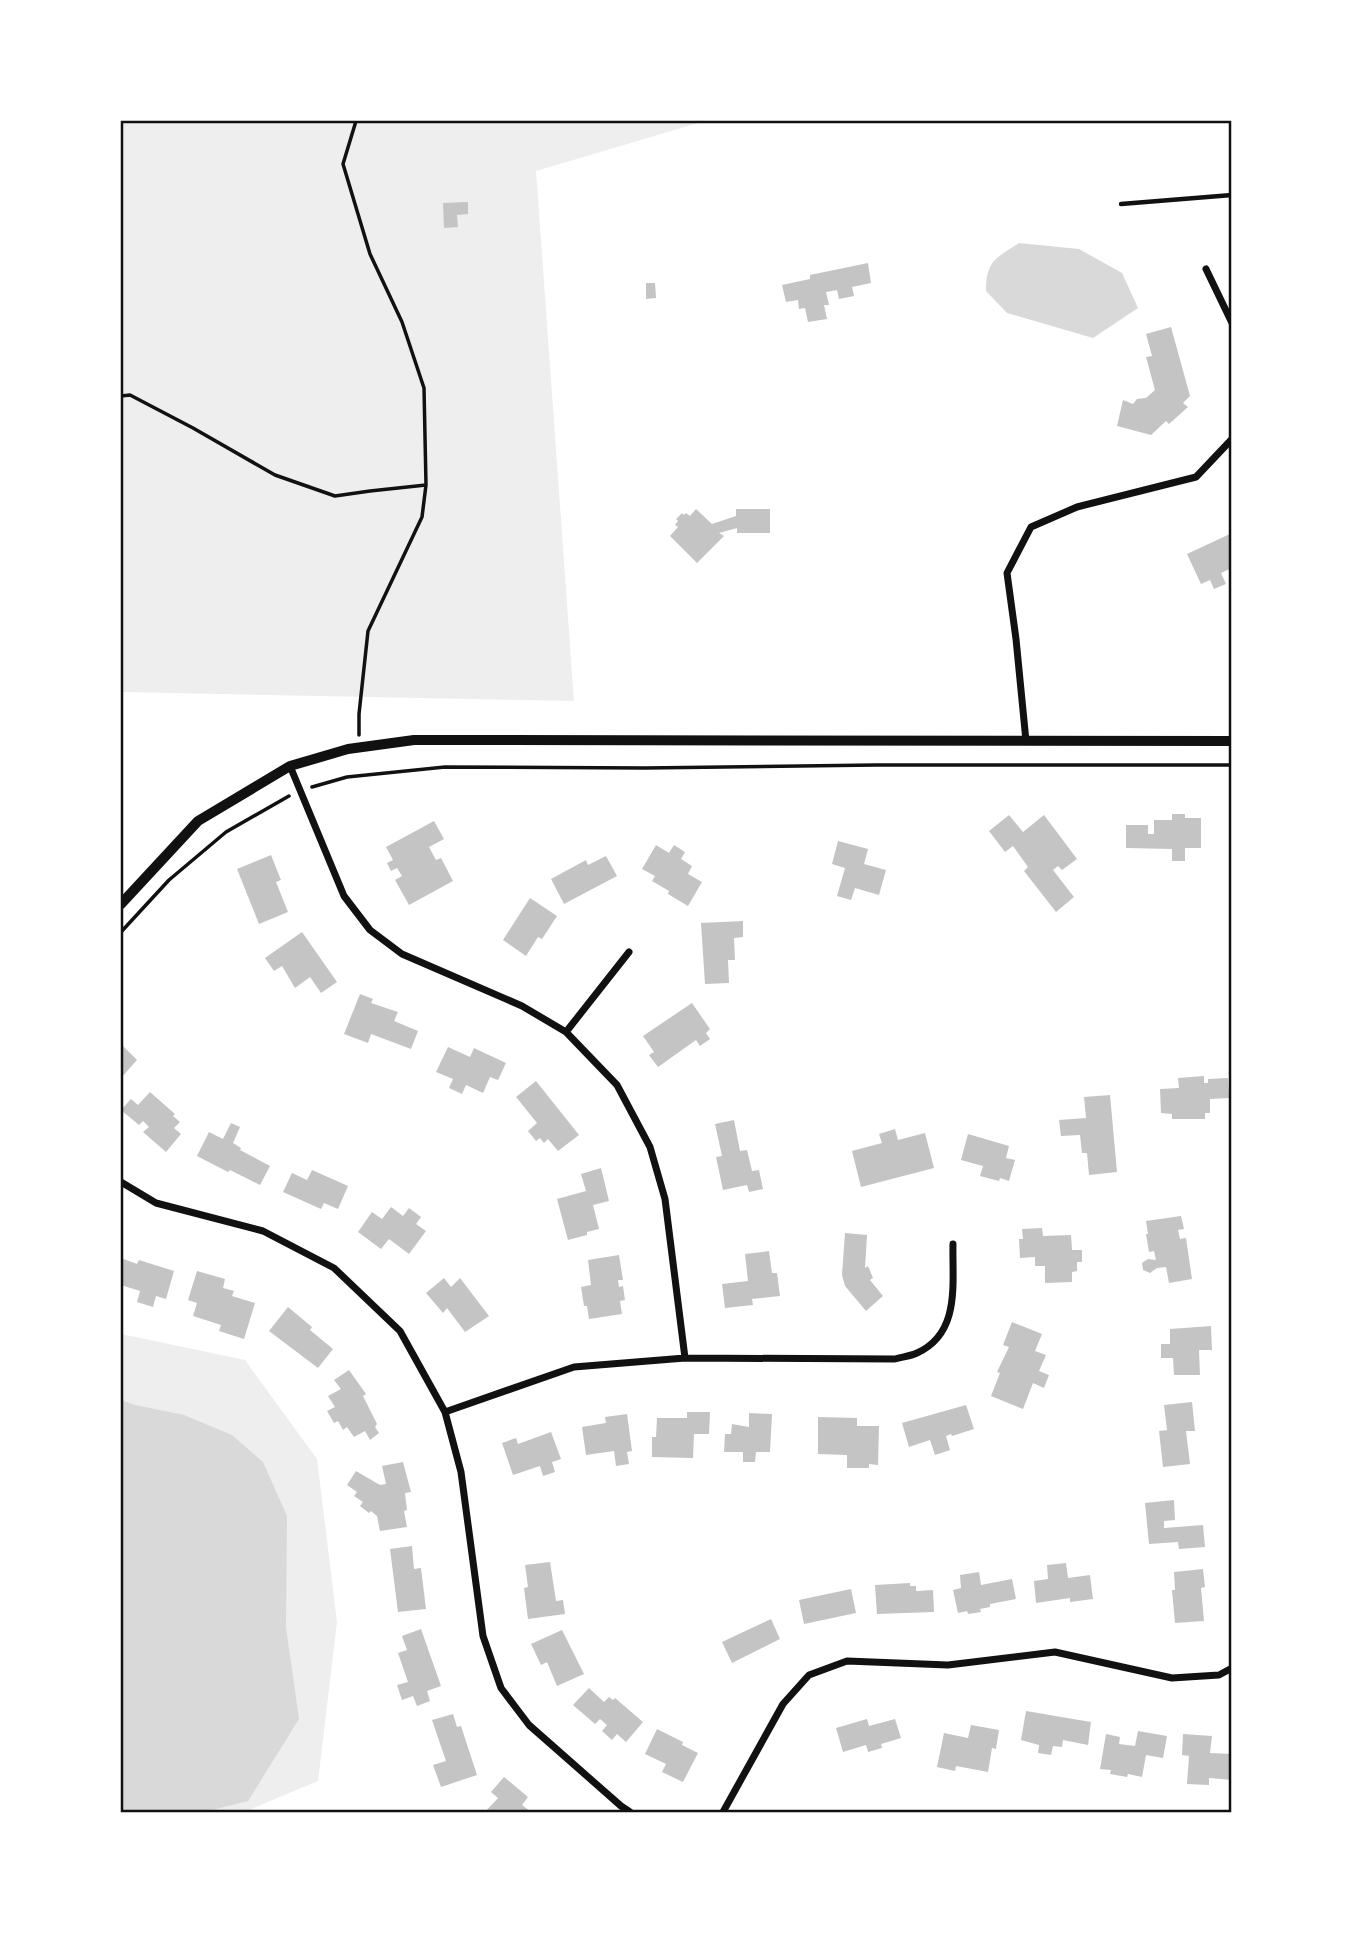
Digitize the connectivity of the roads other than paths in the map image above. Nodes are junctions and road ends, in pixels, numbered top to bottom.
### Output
1 (1232, 195) edge
2 (1121, 204) dead end
3 (1206, 268) dead end
4 (1232, 323) edge
5 (1232, 439) edge
6 (1026, 741) junction
7 (1232, 741) edge
8 (290, 766) junction
9 (121, 904) edge
10 (629, 952) dead end
11 (566, 1032) junction
12 (121, 1182) edge
13 (953, 1244) dead end
14 (685, 1358) junction
15 (446, 1412) junction
16 (1232, 1668) edge
17 (630, 1812) edge
18 (723, 1812) edge

1 - 2 lane
3 - 4 street
5 - 6 street
6 - 7 street
6 - 8 street
8 - 9 street
8 - 11 street
10 - 11 street
11 - 14 street
12 - 15 street
13 - 14 street
14 - 15 street
15 - 17 street
16 - 18 street

